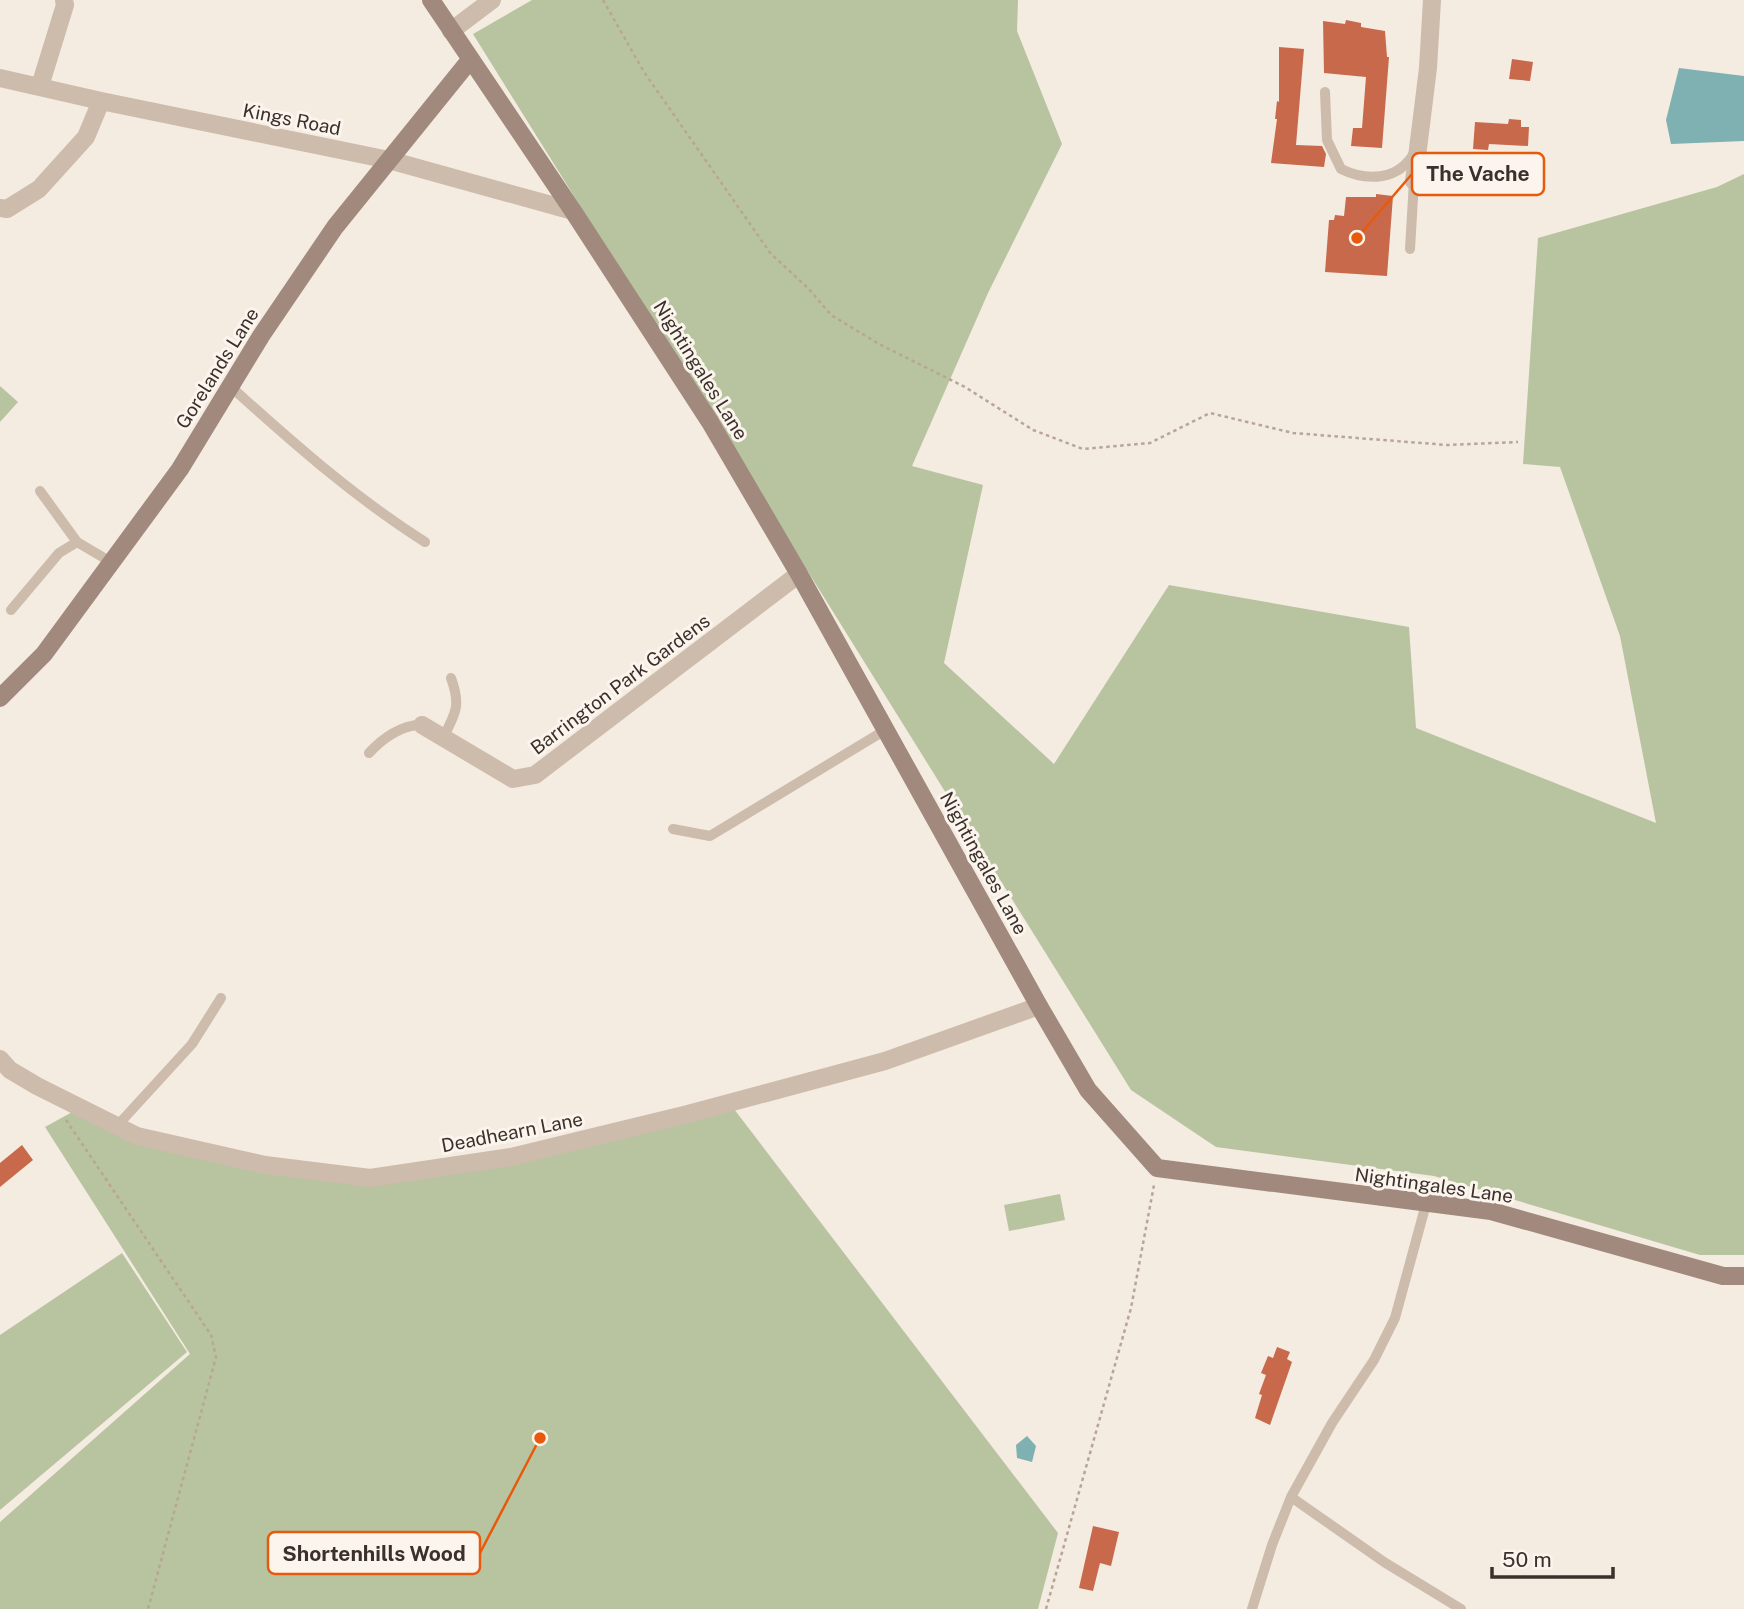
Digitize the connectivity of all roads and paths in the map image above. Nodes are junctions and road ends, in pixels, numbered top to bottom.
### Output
1 (64, 0) edge
2 (431, 0) edge
3 (492, 0) edge
4 (603, 0) edge
5 (1432, 0) edge
6 (451, 31) junction
7 (470, 60) junction
8 (0, 78) edge
9 (40, 86) junction
10 (1325, 92) dead end
11 (101, 101) junction
12 (1417, 146) junction
13 (389, 160) junction
14 (1414, 181) joint
15 (0, 208) edge
16 (573, 211) junction
17 (1410, 249) dead end
18 (230, 386) junction
19 (1518, 442) dead end
20 (40, 491) dead end
21 (77, 542) junction
22 (425, 542) dead end
23 (111, 562) junction
24 (799, 574) junction
25 (11, 610) dead end
26 (451, 678) dead end
27 (0, 698) edge
28 (422, 725) joint
29 (887, 729) junction
30 (443, 738) junction
31 (369, 753) dead end
32 (673, 829) dead end
33 (221, 998) dead end
34 (1039, 1006) junction
35 (0, 1059) edge
36 (61, 1112) dead end
37 (117, 1126) junction
38 (1157, 1168) junction
39 (1426, 1204) junction
40 (1744, 1276) edge
41 (1291, 1497) junction
42 (148, 1609) edge
43 (1046, 1609) edge
44 (1252, 1609) edge
45 (1461, 1609) edge

1 - 9 street
2 - 6 main road, Nightingales Lane
3 - 6 street
4 - 19 path
5 - 12 street
6 - 7 main road, Nightingales Lane
7 - 13 main road, Gorelands Lane
7 - 16 main road, Nightingales Lane
8 - 9 street, Kings Road
9 - 11 street, Kings Road
10 - 12 lane
11 - 13 street, Kings Road
11 - 15 street
12 - 14 street
13 - 16 street, Kings Road
13 - 18 main road, Gorelands Lane
14 - 17 lane
16 - 24 main road, Nightingales Lane
18 - 22 lane
18 - 23 main road, Gorelands Lane
20 - 21 lane
21 - 23 lane
21 - 25 lane
23 - 27 main road, Gorelands Lane
24 - 29 main road, Nightingales Lane
24 - 30 street, Barrington Park Gardens
26 - 30 lane
28 - 30 street, Barrington Park Gardens
28 - 31 lane
29 - 32 lane
29 - 34 main road, Nightingales Lane
33 - 37 lane
34 - 37 street, Deadhearn Lane
34 - 38 main road, Nightingales Lane
35 - 37 street, Deadhearn Lane
36 - 42 path
38 - 39 main road, Nightingales Lane
38 - 43 path
39 - 40 main road, Nightingales Lane
39 - 41 lane
41 - 44 lane
41 - 45 lane

